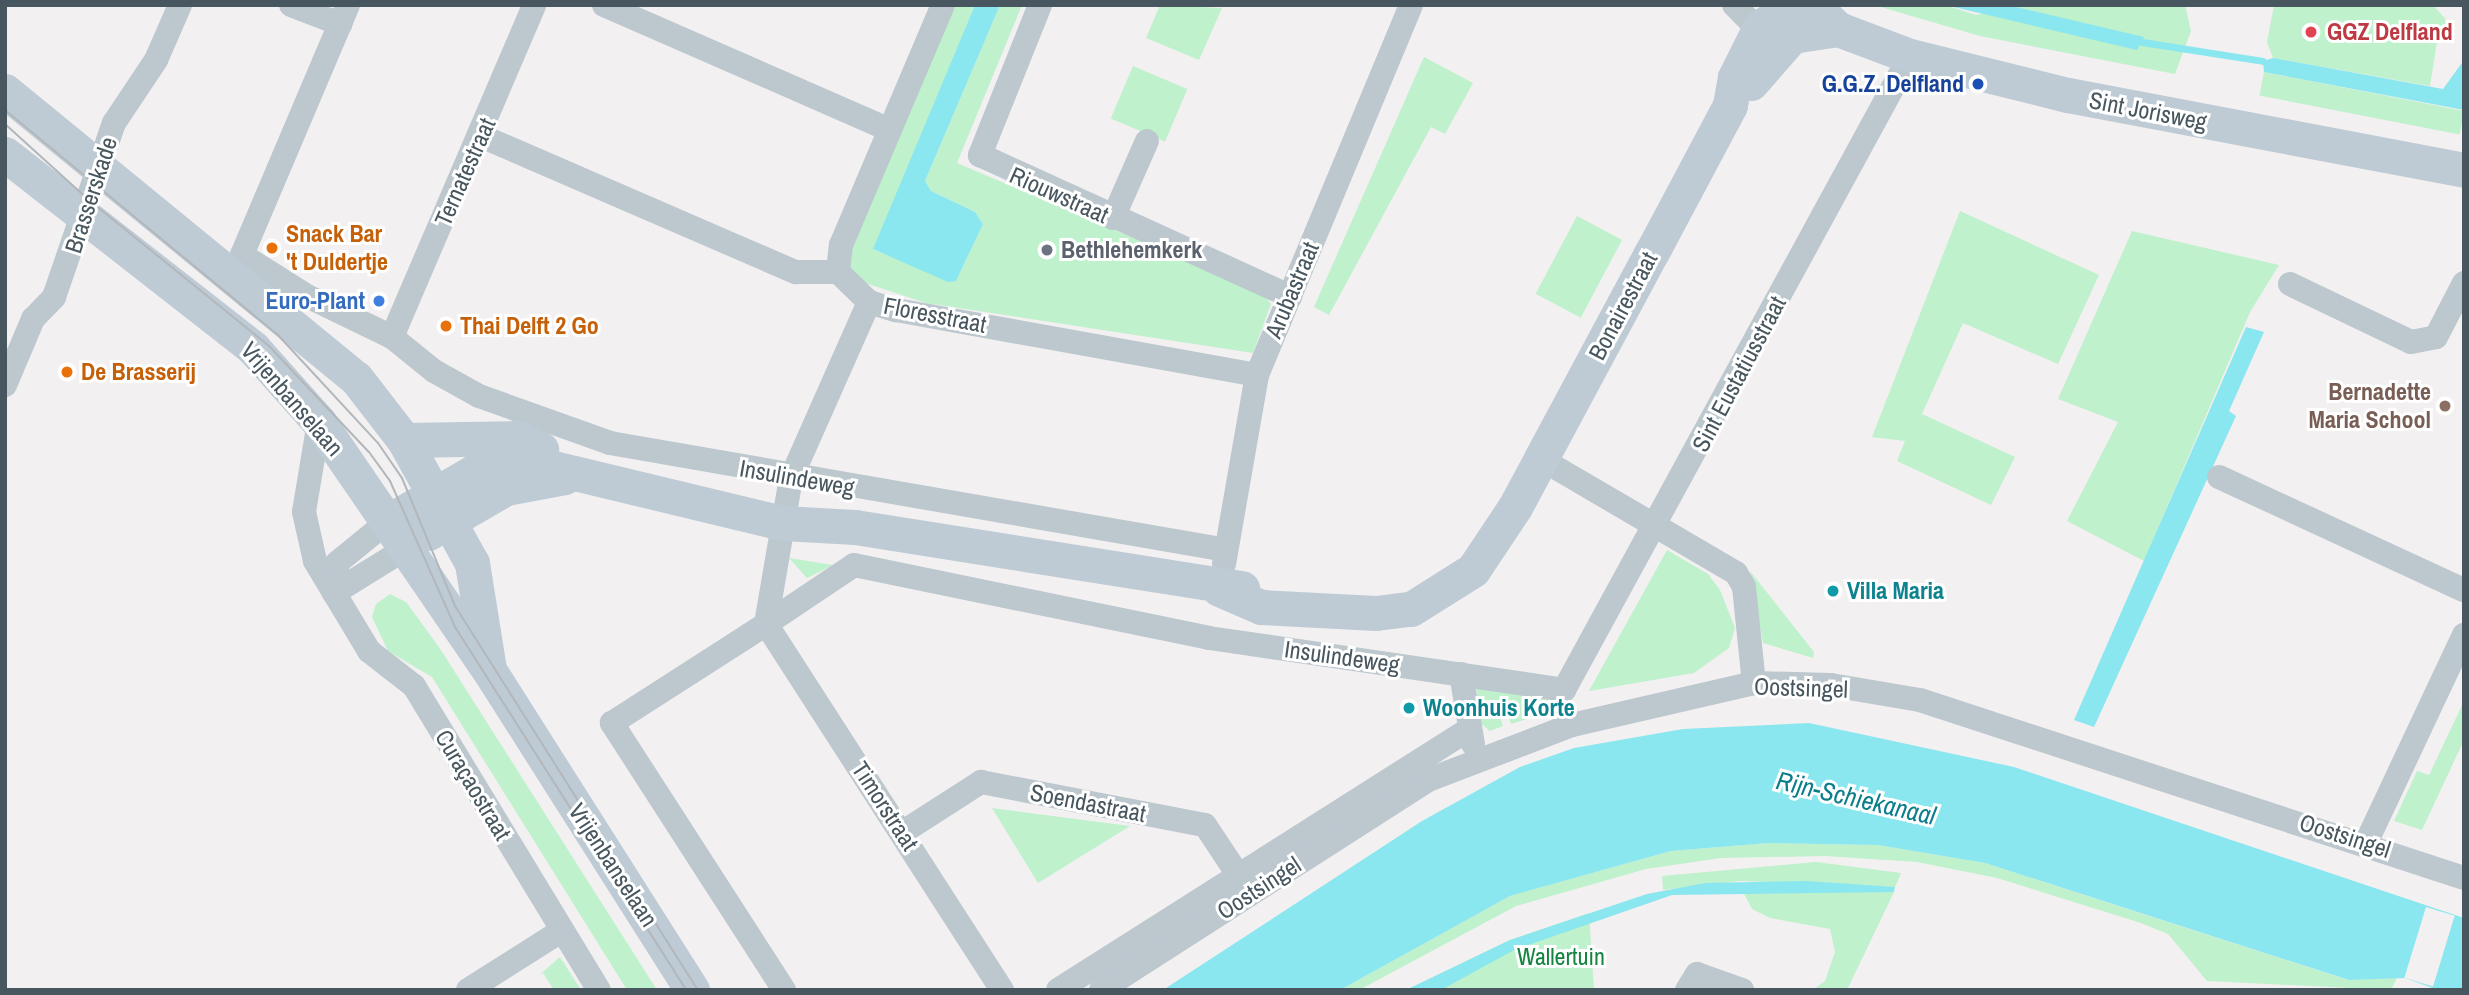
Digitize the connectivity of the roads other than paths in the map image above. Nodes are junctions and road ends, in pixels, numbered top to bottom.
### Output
1 (180, 5) edge
2 (291, 5) edge
3 (534, 5) edge
4 (604, 5) edge
5 (943, 5) edge
6 (1040, 5) edge
7 (1411, 5) edge
8 (344, 15) edge
9 (1756, 27) edge
10 (1910, 56) junction
11 (5, 91) edge
12 (890, 130) junction
13 (481, 136) junction
14 (1147, 141) dead end
15 (5, 154) edge
16 (100, 168) junction
17 (2464, 170) edge
18 (84, 218) junction
19 (1113, 218) junction
20 (838, 272) junction
21 (2464, 283) edge
22 (2290, 284) dead end
23 (307, 296) junction
24 (1290, 296) junction
25 (869, 302) junction
26 (275, 310) junction
27 (391, 337) junction
28 (1256, 374) junction
29 (5, 385) edge
30 (319, 422) junction
31 (404, 440) junction
32 (1541, 458) junction
33 (575, 476) junction
34 (2219, 477) dead end
35 (506, 488) junction
36 (787, 500) junction
37 (441, 507) junction
38 (1515, 507) joint
39 (1657, 525) junction
40 (396, 535) junction
41 (1226, 550) junction
42 (472, 563) junction
43 (1219, 589) junction
44 (2464, 590) edge
45 (334, 593) junction
46 (766, 624) junction
47 (2464, 635) edge
48 (489, 670) junction
49 (1461, 674) junction
50 (1754, 683) junction
51 (1564, 690) junction
52 (1572, 725) junction
53 (1471, 729) junction
54 (1475, 758) junction
55 (903, 832) junction
56 (2366, 843) junction
57 (2464, 878) edge
58 (1244, 884) junction
59 (561, 931) junction
60 (468, 990) edge
61 (599, 990) edge
62 (692, 990) edge
63 (784, 990) edge
64 (1002, 990) edge
65 (1058, 990) edge
66 (1101, 990) edge
67 (1687, 990) edge
68 (1742, 990) edge

1 - 16 street, Brasserskade
2 - 8 street
3 - 13 street, Ternatestraat
4 - 12 street
5 - 12 street
6 - 19 street, Riouwstraat
7 - 24 street, Arubastraat
8 - 23 street
9 - 10 main road, Sint Jorisweg
9 - 32 main road, Bonairestraat
10 - 17 main road, Sint Jorisweg
10 - 39 street, Sint Eustatiusstraat
11 - 16 main road, Vrijenbanselaan
12 - 20 street
13 - 20 street
13 - 27 street, Ternatestraat
14 - 19 street
15 - 18 main road, Vrijenbanselaan
16 - 18 street, Brasserskade
16 - 26 main road, Vrijenbanselaan
18 - 29 street, Brasserskade
18 - 30 main road, Vrijenbanselaan
19 - 24 street, Riouwstraat
20 - 25 street, Floresstraat
21 - 22 street
23 - 26 street, Vrijenbanselaan
23 - 27 street
24 - 28 street, Arubastraat
25 - 28 street, Floresstraat
25 - 36 street
26 - 31 main road, Vrijenbanselaan
27 - 36 street, Insulindeweg
28 - 41 street, Arubastraat
30 - 40 main road, Vrijenbanselaan
30 - 45 street, Curaçaostraat
31 - 33 main road
31 - 37 main road, Vrijenbanselaan
32 - 38 main road, Bonairestraat
32 - 39 street
33 - 35 main road, Insulindeweg
33 - 36 main road, Insulindeweg
33 - 37 main road, Insulindeweg
34 - 44 street
35 - 37 main road, Insulindeweg
35 - 42 main road
36 - 41 street, Insulindeweg
36 - 43 main road, Insulindeweg
36 - 46 street
37 - 40 main road, Insulindeweg
37 - 42 main road, Vrijenbanselaan
38 - 43 main road, Insulindeweg
39 - 50 street
39 - 51 street, Sint Eustatiusstraat
40 - 45 street
40 - 48 main road, Vrijenbanselaan
41 - 43 street, Arubastraat
42 - 48 main road, Vrijenbanselaan
45 - 59 street, Curaçaostraat
46 - 49 street, Insulindeweg
46 - 55 street, Timorstraat
46 - 63 street, Insulindeweg
47 - 56 street
48 - 62 main road, Vrijenbanselaan
49 - 51 street, Insulindeweg
49 - 53 street
50 - 52 street, Oostsingel
50 - 56 street, Oostsingel
51 - 52 street
52 - 54 street, Oostsingel
53 - 54 street
53 - 58 street, Oostsingel
54 - 58 street, Oostsingel
55 - 58 street, Soendastraat
55 - 64 street, Timorstraat
56 - 57 street, Oostsingel
58 - 65 street, Oostsingel
58 - 66 street, Oostsingel
59 - 60 street
59 - 61 street, Curaçaostraat
67 - 68 street

